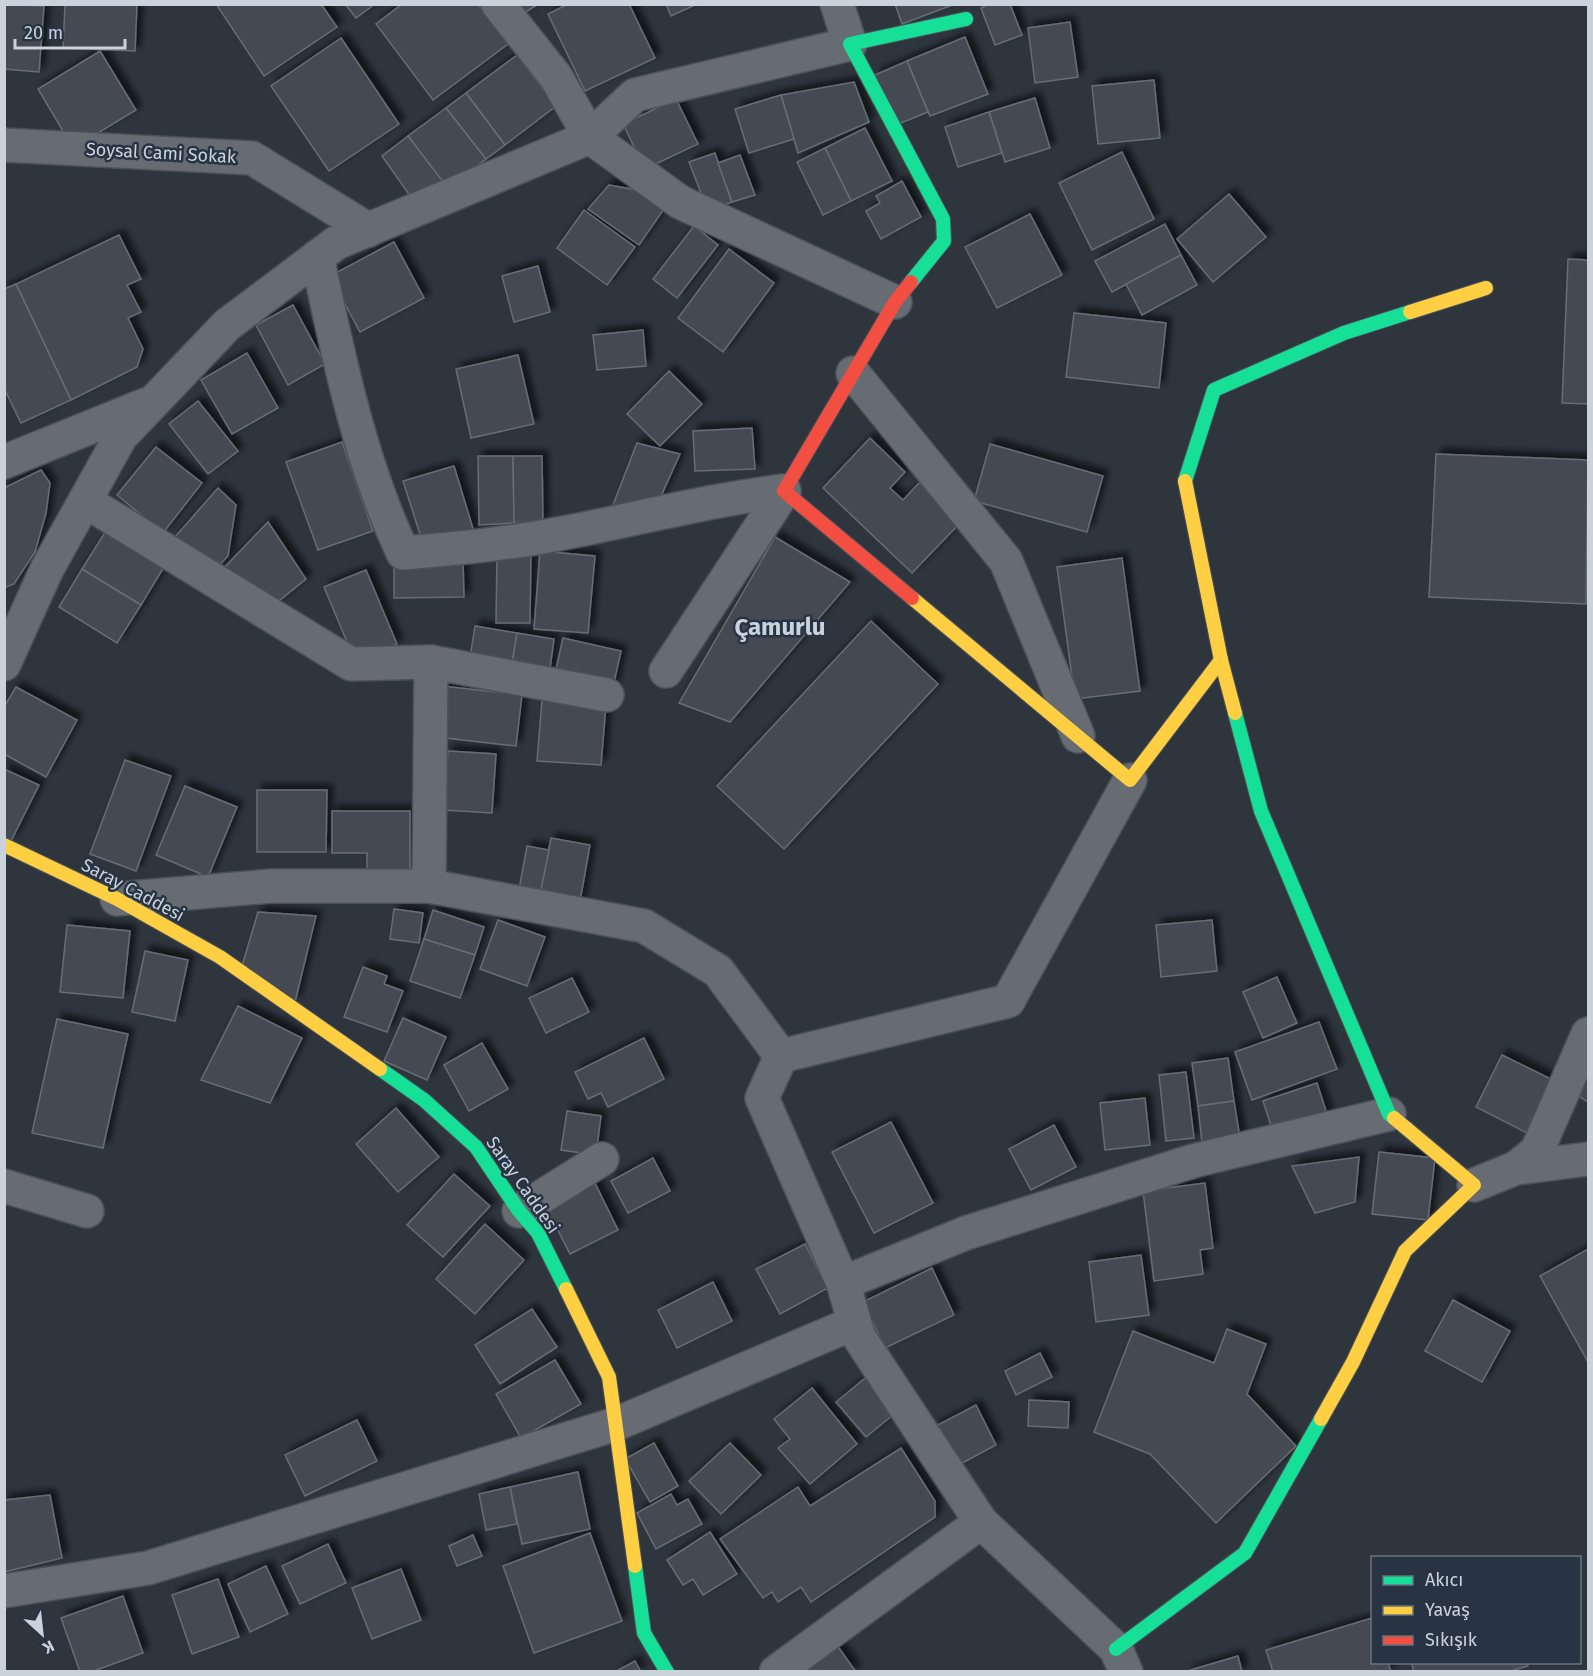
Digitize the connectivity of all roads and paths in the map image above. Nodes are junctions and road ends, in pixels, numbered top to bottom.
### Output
1 (498, 4) edge
2 (837, 4) edge
3 (966, 19) dead end
4 (850, 45) junction
5 (590, 137) junction
6 (4, 145) edge
7 (369, 230) junction
8 (317, 257) junction
9 (1486, 288) dead end
10 (896, 302) junction
11 (853, 373) junction
12 (154, 402) junction
13 (4, 462) edge
14 (784, 491) junction
15 (85, 501) junction
16 (1221, 660) junction
17 (431, 662) junction
18 (4, 663) edge
19 (666, 671) dead end
20 (607, 695) dead end
21 (1078, 736) junction
22 (1130, 780) junction
23 (4, 845) edge
24 (429, 886) junction
25 (117, 899) junction
26 (1588, 1034) edge
27 (782, 1056) junction
28 (1389, 1114) junction
29 (602, 1159) dead end
30 (1588, 1159) edge
31 (1516, 1168) junction
32 (1474, 1185) junction
33 (4, 1186) edge
34 (87, 1211) dead end
35 (519, 1211) junction
36 (843, 1283) junction
37 (854, 1323) junction
38 (616, 1424) junction
39 (981, 1522) junction
40 (4, 1591) edge
41 (1121, 1660) edge
42 (668, 1671) edge
43 (776, 1671) edge

1 - 5 street
2 - 4 street
3 - 4 street
4 - 5 street
4 - 10 street
5 - 7 street
5 - 10 street
6 - 7 street, Soysal Cami Sokak
7 - 8 street
8 - 12 street
8 - 14 street
9 - 16 street
10 - 11 street
11 - 14 street
11 - 21 street
12 - 13 street
12 - 15 street
14 - 19 street
14 - 21 street
15 - 17 street
15 - 18 street
16 - 22 street
16 - 28 street
17 - 20 street
17 - 24 street
21 - 22 street
22 - 27 street
23 - 25 street, Saray Caddesi
24 - 25 street
24 - 27 street
25 - 35 street, Saray Caddesi
26 - 31 street
27 - 36 street
28 - 32 street
28 - 36 street
29 - 35 street
30 - 31 street
31 - 32 street
32 - 41 street
33 - 34 street
35 - 38 street, Saray Caddesi
36 - 37 street
37 - 38 street
37 - 39 street
38 - 40 street
38 - 42 street, Saray Caddesi
39 - 41 street
39 - 43 street

